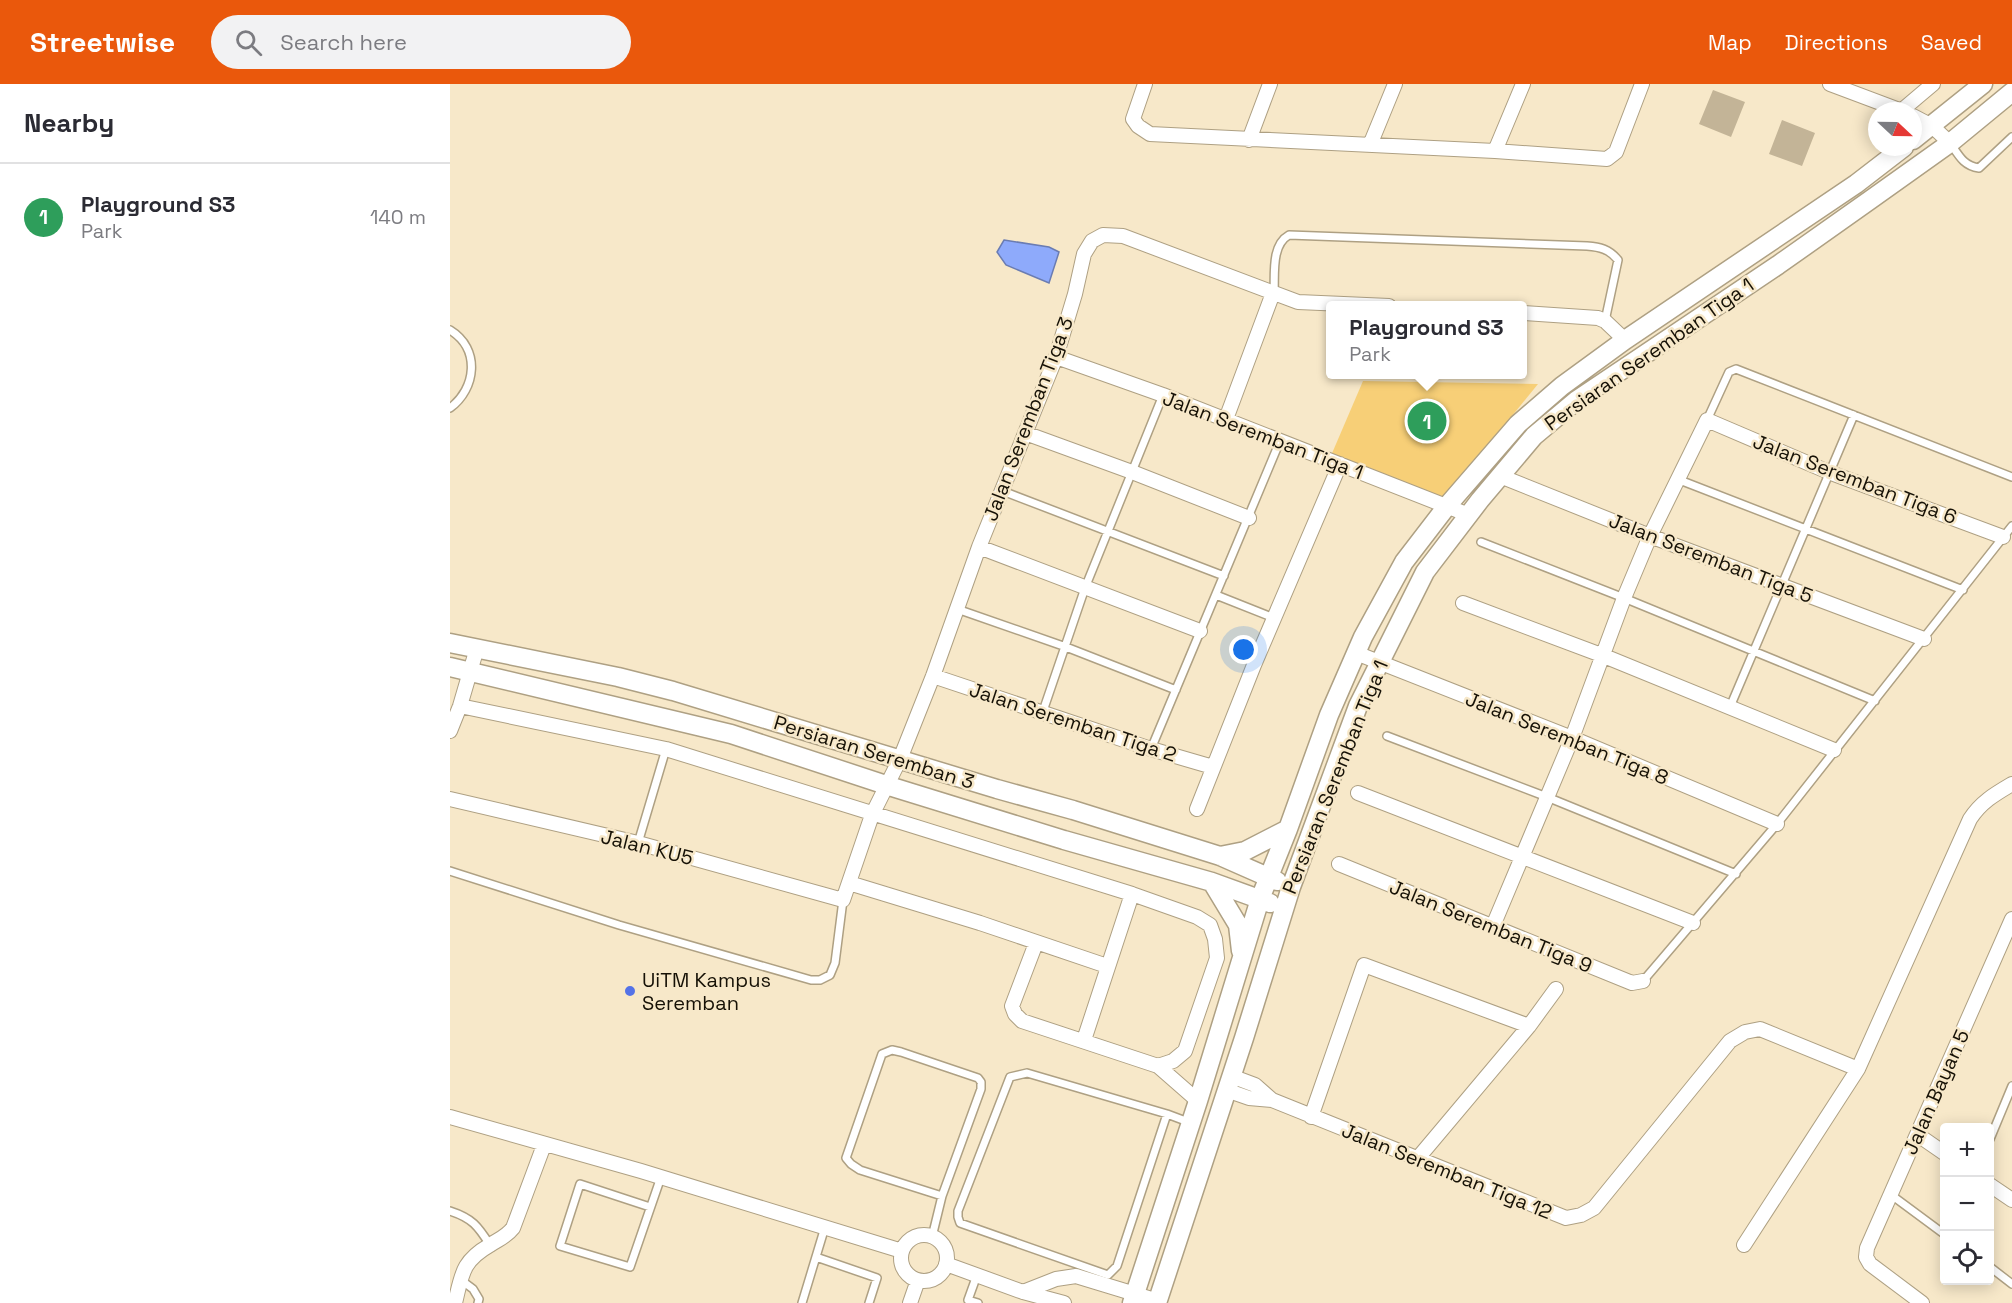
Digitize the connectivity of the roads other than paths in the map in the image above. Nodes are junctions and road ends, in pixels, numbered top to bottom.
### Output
1 (1145, 84) edge
2 (1270, 84) edge
3 (1395, 84) edge
4 (1523, 84) edge
5 (1642, 84) edge
6 (1830, 84) edge
7 (1933, 84) edge
8 (1983, 84) edge
9 (2012, 92) edge
10 (1878, 102) edge
11 (1912, 102) edge
12 (1922, 121) edge
13 (1932, 126) junction
14 (1922, 133) edge
15 (2012, 137) edge
16 (1249, 140) junction
17 (1950, 143) junction
18 (1370, 145) junction
19 (1495, 151) junction
20 (1892, 156) edge
21 (1274, 293) junction
22 (1326, 303) edge
23 (1527, 313) edge
24 (1605, 321) junction
25 (450, 330) edge
26 (1625, 340) junction
27 (1056, 357) junction
28 (1163, 395) junction
29 (450, 408) edge
30 (1854, 415) junction
31 (1226, 419) junction
32 (1707, 420) junction
33 (1025, 433) junction
34 (1280, 441) junction
35 (1340, 464) junction
36 (1132, 472) junction
37 (1831, 473) junction
38 (1500, 476) junction
39 (2012, 477) edge
40 (1677, 478) junction
41 (1000, 490) junction
42 (1447, 506) junction
43 (1470, 515) junction
44 (1249, 518) junction
45 (1806, 529) junction
46 (1107, 530) junction
47 (2008, 531) edge
48 (1650, 536) junction
49 (1481, 542) dead end
50 (979, 547) junction
51 (1224, 576) junction
52 (1781, 585) junction
53 (1085, 588) junction
54 (1963, 590) junction
55 (1216, 595) junction
56 (1624, 598) junction
57 (1463, 603) dead end
58 (957, 609) junction
59 (1274, 618) junction
60 (1200, 631) junction
61 (1924, 639) junction
62 (450, 643) edge
63 (1066, 646) junction
64 (477, 648) junction
65 (1753, 652) junction
66 (1356, 653) junction
67 (1604, 656) junction
68 (1378, 662) junction
69 (450, 667) edge
70 (470, 673) junction
71 (933, 676) junction
72 (618, 677) junction
73 (1176, 690) junction
74 (1875, 701) junction
75 (610, 704) junction
76 (460, 706) junction
77 (1730, 707) junction
78 (1042, 714) junction
79 (450, 731) edge
80 (1387, 736) dead end
81 (1572, 738) junction
82 (666, 749) junction
83 (1151, 749) junction
84 (1834, 750) junction
85 (900, 759) junction
86 (1213, 767) junction
87 (2012, 784) edge
88 (889, 786) junction
89 (1358, 792) dead end
90 (1547, 797) junction
91 (450, 800) edge
92 (1197, 809) dead end
93 (872, 815) junction
94 (1777, 824) junction
95 (1288, 829) junction
96 (638, 843) junction
97 (1524, 855) junction
98 (1220, 856) junction
99 (1339, 864) dead end
100 (450, 871) edge
101 (1736, 874) junction
102 (1268, 877) junction
103 (1212, 882) junction
104 (849, 883) junction
105 (1291, 886) junction
106 (1132, 894) junction
107 (1260, 899) junction
108 (843, 900) junction
109 (1283, 908) junction
110 (1693, 923) junction
111 (1493, 926) junction
112 (2010, 928) edge
113 (1036, 943) junction
114 (1242, 956) junction
115 (1107, 966) junction
116 (1643, 981) joint
117 (1556, 989) dead end
118 (1529, 1026) junction
119 (1084, 1040) junction
120 (1158, 1066) junction
121 (1858, 1069) junction
122 (1229, 1083) junction
123 (2012, 1086) edge
124 (1198, 1101) junction
125 (1167, 1114) junction
126 (1311, 1116) junction
127 (450, 1117) edge
128 (1191, 1123) junction
129 (1994, 1127) edge
130 (1918, 1135) junction
131 (544, 1145) junction
132 (1940, 1151) edge
133 (1418, 1158) junction
134 (661, 1177) junction
135 (1994, 1188) edge
136 (1890, 1194) junction
137 (942, 1196) junction
138 (2012, 1200) edge
139 (650, 1207) junction
140 (450, 1211) edge
141 (825, 1227) junction
142 (1940, 1231) edge
143 (932, 1237) junction
144 (490, 1245) junction
145 (1744, 1245) dead end
146 (902, 1251) junction
147 (816, 1257) junction
148 (946, 1264) junction
149 (1994, 1271) edge
150 (977, 1275) junction
151 (461, 1280) junction
152 (918, 1280) junction
153 (2012, 1284) edge
154 (1023, 1292) junction
155 (1133, 1299) edge
156 (1157, 1302) edge
157 (455, 1303) edge
158 (478, 1303) edge
159 (802, 1303) edge
160 (869, 1303) edge
161 (910, 1303) edge
162 (978, 1303) edge
163 (1064, 1303) edge
164 (1922, 1303) edge

1 - 16 street
2 - 16 street
3 - 18 street
4 - 19 street
5 - 19 street
6 - 10 street
7 - 11 street
8 - 13 main road
9 - 17 main road, Persiaran Seremban Tiga 1
12 - 13 street
13 - 14 main road
13 - 17 street
15 - 17 lane
16 - 18 street
17 - 38 main road, Persiaran Seremban Tiga 1
18 - 19 street
20 - 26 main road, Persiaran Seremban Tiga 1
21 - 22 street, Jalan Seremban Tiga 3
21 - 24 lane
21 - 27 street, Jalan Seremban Tiga 3
21 - 31 street
23 - 24 street
24 - 26 street
25 - 29 lane
26 - 42 main road, Persiaran Seremban Tiga 1
27 - 28 street, Jalan Seremban Tiga 1
27 - 33 street, Jalan Seremban Tiga 3
28 - 31 street, Jalan Seremban Tiga 1
28 - 36 lane
30 - 32 lane
30 - 37 lane
30 - 39 lane
31 - 34 street, Jalan Seremban Tiga 1
32 - 37 street, Jalan Seremban Tiga 6
32 - 40 street
33 - 36 street
33 - 41 street, Jalan Seremban Tiga 3
34 - 35 street, Jalan Seremban Tiga 1
34 - 44 lane
35 - 42 street, Jalan Seremban Tiga 1
35 - 59 street
36 - 44 street
36 - 46 lane
37 - 45 lane
37 - 47 street, Jalan Seremban Tiga 6
38 - 43 main road, Persiaran Seremban Tiga 1
38 - 48 street, Jalan Seremban Tiga 5
40 - 45 lane
40 - 48 street
41 - 46 lane
41 - 50 street, Jalan Seremban Tiga 3
42 - 43 street, Jalan Seremban Tiga 1
42 - 66 main road, Persiaran Seremban Tiga 1
43 - 68 main road, Persiaran Seremban Tiga 1
44 - 51 lane
45 - 52 lane
45 - 54 lane
46 - 51 lane
46 - 53 lane
47 - 54 lane
48 - 52 street, Jalan Seremban Tiga 5
48 - 56 street
49 - 56 lane
50 - 53 street
50 - 58 street, Jalan Seremban Tiga 3
51 - 55 lane
52 - 61 street, Jalan Seremban Tiga 5
52 - 65 lane
53 - 60 street
53 - 63 lane
54 - 61 lane
55 - 59 lane
55 - 60 lane
56 - 65 lane
56 - 67 street
57 - 67 street
58 - 63 lane
58 - 71 street, Jalan Seremban Tiga 3
59 - 86 street
60 - 73 lane
61 - 74 lane
62 - 64 main road, Persiaran Seremban 3
63 - 73 lane
63 - 78 lane
64 - 70 street
64 - 72 main road, Persiaran Seremban 3
65 - 74 lane
65 - 77 lane
66 - 68 street, Jalan Seremban Tiga 8
66 - 95 main road, Persiaran Seremban Tiga 1
67 - 77 street
67 - 81 street
68 - 81 street, Jalan Seremban Tiga 8
68 - 105 main road, Persiaran Seremban Tiga 1
69 - 70 main road, Persiaran Seremban 3
70 - 75 main road, Persiaran Seremban 3
70 - 76 street
71 - 78 street, Jalan Seremban Tiga 2
71 - 85 street, Jalan Seremban Tiga 3
72 - 75 main road
72 - 85 main road, Persiaran Seremban 3
73 - 83 lane
74 - 84 lane
75 - 88 main road, Persiaran Seremban 3
76 - 79 street
76 - 82 street
77 - 84 street
78 - 83 street, Jalan Seremban Tiga 2
80 - 90 lane
81 - 90 street
81 - 94 street, Jalan Seremban Tiga 8
82 - 93 street
82 - 96 lane
83 - 86 street, Jalan Seremban Tiga 2
84 - 94 lane
85 - 88 street, Jalan Seremban Tiga 3
85 - 98 main road, Persiaran Seremban 3
86 - 92 street
87 - 121 street
88 - 93 street, Jalan Seremban Tiga 3
88 - 103 main road, Persiaran Seremban 3
89 - 97 street
90 - 97 street
90 - 101 lane
91 - 96 street, Jalan KU5
93 - 104 street, Jalan Seremban Tiga 3
93 - 106 street
94 - 101 lane
95 - 98 main road
95 - 102 main road, Persiaran Seremban Tiga 1
96 - 108 street, Jalan KU5
97 - 110 street
97 - 111 street
98 - 102 main road, Persiaran Seremban 3
99 - 111 street, Jalan Seremban Tiga 9
100 - 108 lane
101 - 110 lane
102 - 105 main road, Persiaran Seremban 3
102 - 107 main road, Persiaran Seremban Tiga 1
103 - 107 main road, Persiaran Seremban 3
103 - 114 main road
104 - 108 street, Jalan Seremban Tiga 3
104 - 113 street
105 - 109 main road, Persiaran Seremban Tiga 1
106 - 115 street
106 - 120 street
107 - 109 main road, Persiaran Seremban 3
107 - 114 main road, Persiaran Seremban Tiga 1
109 - 122 main road, Persiaran Seremban Tiga 1
110 - 116 lane
111 - 116 street, Jalan Seremban Tiga 9
112 - 130 street, Jalan Bayan 5
113 - 115 street
113 - 119 street
114 - 124 main road, Persiaran Seremban Tiga 1
115 - 119 street
117 - 118 street
118 - 126 street
118 - 133 street
119 - 120 street
120 - 124 street
121 - 133 street, Jalan Seremban Tiga 12
121 - 145 street
122 - 126 street, Jalan Seremban Tiga 12
122 - 156 main road, Persiaran Seremban Tiga 1
123 - 129 lane
124 - 128 main road, Persiaran Seremban Tiga 1
125 - 125 lane
125 - 128 lane
126 - 133 street, Jalan Seremban Tiga 12
127 - 131 street
128 - 155 main road, Persiaran Seremban Tiga 1
130 - 132 street
130 - 136 street, Jalan Bayan 5
131 - 134 street
131 - 144 street
134 - 139 lane
134 - 141 street
135 - 138 street
136 - 142 lane
136 - 164 street, Jalan Bayan 5
137 - 137 lane
137 - 143 lane
139 - 139 lane
140 - 144 lane
141 - 146 street
141 - 147 lane
143 - 146 street
143 - 148 street
144 - 151 street
146 - 152 street
147 - 159 lane
147 - 160 lane
148 - 150 street
148 - 152 street
149 - 153 lane
150 - 154 street
150 - 162 lane
151 - 157 street
151 - 158 lane
152 - 161 street
154 - 155 street
154 - 163 street
155 - 156 street

